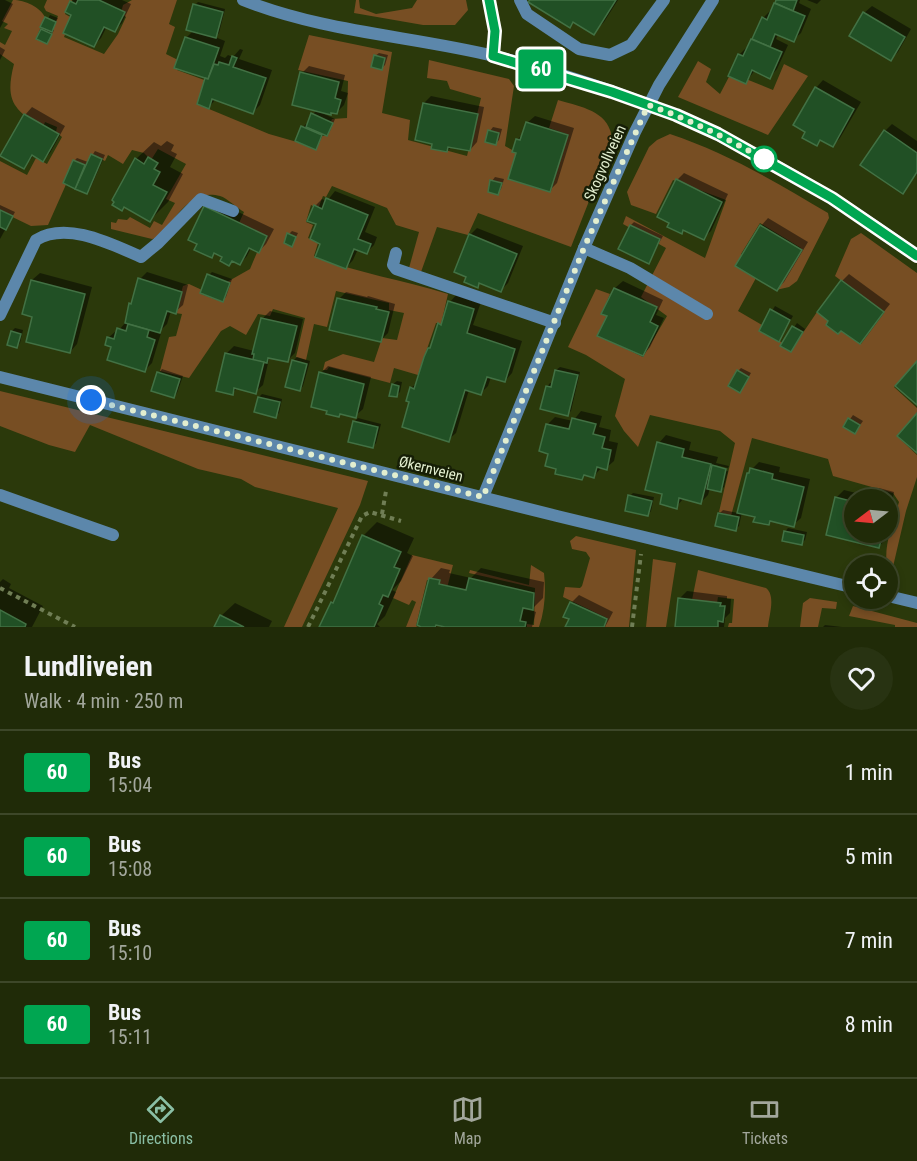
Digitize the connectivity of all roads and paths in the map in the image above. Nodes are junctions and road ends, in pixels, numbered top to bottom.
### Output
1 (243, 0) edge
2 (489, 0) edge
3 (520, 0) edge
4 (664, 0) edge
5 (713, 0) edge
6 (493, 56) junction
7 (648, 105) junction
8 (233, 211) dead end
9 (584, 248) junction
10 (396, 253) dead end
11 (917, 256) edge
12 (706, 314) dead end
13 (0, 315) edge
14 (555, 322) junction
15 (0, 377) edge
16 (0, 495) edge
17 (483, 497) junction
18 (401, 521) dead end
19 (113, 535) dead end
20 (642, 550) dead end
21 (844, 585) edge
22 (0, 588) edge
23 (898, 598) edge
24 (917, 603) edge
25 (75, 627) edge
26 (308, 627) edge
27 (632, 627) edge

1 - 6 street
2 - 6 street
3 - 4 street
5 - 7 street, Skogvollveien
6 - 7 street
7 - 9 street, Skogvollveien
7 - 11 street
8 - 13 street
9 - 12 street
9 - 14 street, Skogvollveien
10 - 14 street
14 - 17 street, Skogvollveien
15 - 17 street, Økernveien
16 - 19 street
17 - 21 street, Økernveien
18 - 26 path
20 - 27 path
22 - 25 path
23 - 24 street

